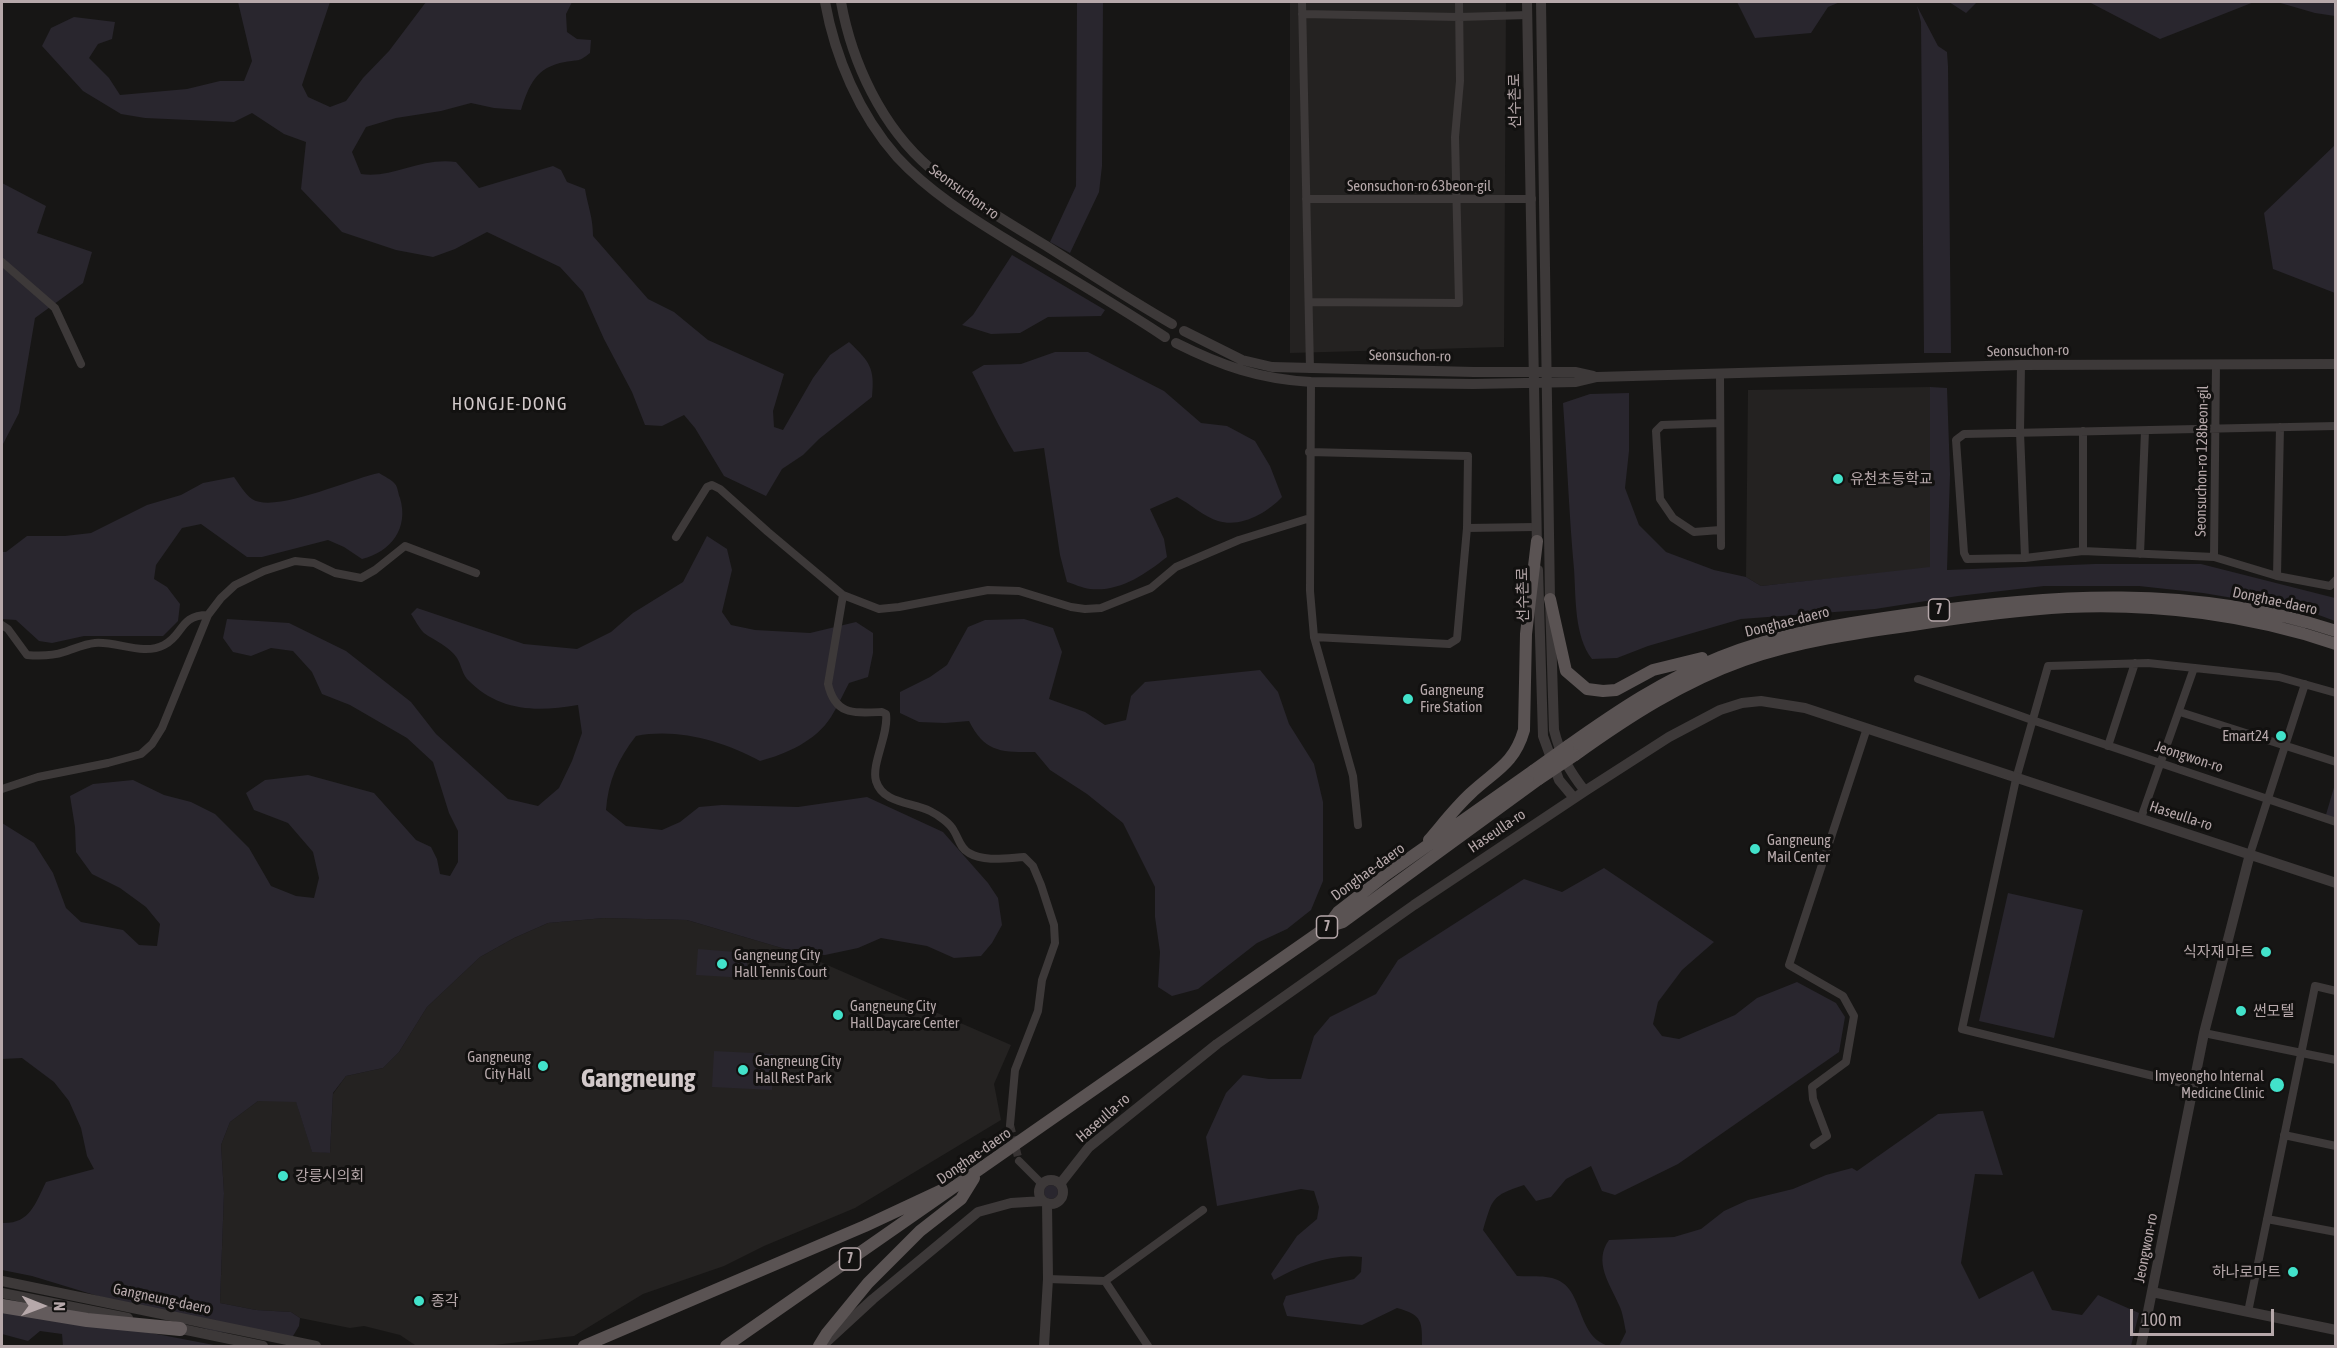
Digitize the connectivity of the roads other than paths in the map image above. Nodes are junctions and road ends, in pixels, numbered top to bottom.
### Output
1 (825, 2) edge
2 (841, 2) edge
3 (1302, 2) edge
4 (1459, 2) edge
5 (1527, 2) edge
6 (1541, 2) edge
7 (1302, 14) junction
8 (1528, 15) junction
9 (1459, 17) junction
10 (855, 53) junction
11 (840, 58) junction
12 (1306, 199) junction
13 (1532, 199) junction
14 (1546, 199) junction
15 (1457, 200) junction
16 (2, 262) edge
17 (1309, 302) junction
18 (1172, 324) junction
19 (1184, 331) junction
20 (1165, 337) junction
21 (1176, 344) junction
22 (81, 364) dead end
23 (2217, 364) junction
24 (2336, 364) edge
25 (2021, 365) junction
26 (1310, 369) junction
27 (1720, 375) junction
28 (1535, 377) junction
29 (1547, 377) junction
30 (1311, 382) junction
31 (1720, 423) junction
32 (2336, 426) edge
33 (2217, 427) junction
34 (2280, 427) junction
35 (2083, 431) junction
36 (2145, 431) junction
37 (2020, 432) junction
38 (1310, 452) junction
39 (1310, 518) junction
40 (1535, 527) junction
41 (1467, 528) junction
42 (1720, 530) junction
43 (676, 537) dead end
44 (1537, 541) junction
45 (1721, 546) dead end
46 (2083, 551) junction
47 (2140, 554) junction
48 (2025, 558) junction
49 (2214, 558) junction
50 (476, 573) dead end
51 (2277, 576) junction
52 (2336, 580) edge
53 (843, 595) junction
54 (1550, 599) junction
55 (208, 615) junction
56 (2, 626) edge
57 (2336, 632) edge
58 (1314, 637) junction
59 (2336, 644) edge
60 (1742, 649) junction
61 (2135, 663) junction
62 (2194, 668) junction
63 (1918, 679) dead end
64 (2305, 684) junction
65 (2336, 693) edge
66 (2180, 712) junction
67 (2032, 720) junction
68 (1867, 728) junction
69 (2108, 746) junction
70 (2286, 746) junction
71 (1571, 750) junction
72 (2336, 762) edge
73 (2159, 763) junction
74 (1536, 775) junction
75 (2016, 778) junction
76 (2, 789) edge
77 (1585, 790) junction
78 (1574, 798) junction
79 (2268, 799) junction
80 (2141, 818) junction
81 (2336, 822) edge
82 (1358, 825) dead end
83 (2250, 854) junction
84 (1413, 858) junction
85 (2336, 883) edge
86 (1328, 927) junction
87 (2336, 991) edge
88 (2204, 1033) junction
89 (2301, 1053) junction
90 (2336, 1060) edge
91 (2194, 1086) junction
92 (1010, 1125) tunnel mouth
93 (2284, 1135) junction
94 (1814, 1145) dead end
95 (2336, 1146) edge
96 (1019, 1161) tunnel mouth
97 (976, 1174) junction
98 (1042, 1184) junction
99 (1060, 1184) junction
100 (1045, 1202) junction
101 (1203, 1210) dead end
102 (2267, 1219) junction
103 (2336, 1232) edge
104 (1048, 1280) junction
105 (2, 1281) edge
106 (1105, 1281) junction
107 (2152, 1292) junction
108 (2, 1293) edge
109 (2, 1306) edge
110 (2248, 1312) junction
111 (180, 1329) junction
112 (2336, 1330) edge
113 (263, 1347) edge
114 (316, 1347) edge
115 (584, 1347) edge
116 (726, 1347) edge
117 (821, 1347) edge
118 (1044, 1347) edge
119 (1148, 1347) edge
120 (2141, 1347) edge

1 - 11 street, Seonsuchon-ro
2 - 10 street, Seonsuchon-ro
3 - 7 street
4 - 9 street
5 - 8 street, 선수촌로
6 - 14 street, 선수촌로
7 - 9 street
7 - 12 street
8 - 9 street
8 - 13 street, 선수촌로
9 - 15 street
10 - 11 street
10 - 18 street, Seonsuchon-ro
11 - 20 street, Seonsuchon-ro
12 - 15 street, Seonsuchon-ro 63beon-gil
12 - 17 street
13 - 14 street
13 - 15 street, Seonsuchon-ro 63beon-gil
13 - 28 street, 선수촌로
14 - 29 street, 선수촌로
15 - 17 street
16 - 22 street
17 - 26 street
18 - 19 street
18 - 20 street
19 - 21 street
19 - 26 street, Seonsuchon-ro
20 - 21 street
21 - 30 street, Seonsuchon-ro
23 - 24 street, Seonsuchon-ro
23 - 25 street, Seonsuchon-ro
23 - 33 street, Seonsuchon-ro 128beon-gil
25 - 27 street, Seonsuchon-ro
25 - 37 street
26 - 28 street, Seonsuchon-ro
26 - 30 street
27 - 29 street, Seonsuchon-ro
27 - 31 street
28 - 29 street, Seonsuchon-ro
28 - 30 street, Seonsuchon-ro
28 - 40 street, 선수촌로
29 - 54 street, 선수촌로
30 - 38 street
31 - 42 street
31 - 42 street
32 - 34 street
33 - 34 street
33 - 36 street
33 - 49 street, Seonsuchon-ro 128beon-gil
34 - 51 street
35 - 36 street
35 - 37 street
35 - 46 street
36 - 47 street
37 - 48 street
37 - 48 street
38 - 39 street
38 - 41 street
39 - 53 street
39 - 58 street
40 - 41 street
40 - 44 street, 선수촌로
41 - 58 street
42 - 45 street
43 - 53 street
44 - 78 street, 선수촌로
44 - 84 main road
46 - 47 street
46 - 48 street
47 - 49 street
49 - 51 street
50 - 55 street
51 - 52 street
53 - 92 street
54 - 60 main road
54 - 77 street, 선수촌로
55 - 56 street
55 - 76 street
57 - 60 main road, Donghae-daero / 7
58 - 82 street
59 - 71 main road, Donghae-daero / 7
60 - 71 main road, Donghae-daero / 7
61 - 62 street
61 - 67 street
61 - 69 street
62 - 64 street
62 - 66 street
63 - 67 street
64 - 65 street
64 - 70 street
66 - 70 street
66 - 73 street
67 - 69 street, Jeongwon-ro
67 - 75 street
68 - 75 street, Haseulla-ro
68 - 77 street, Haseulla-ro
68 - 94 street
69 - 73 street, Jeongwon-ro
70 - 72 street
70 - 79 street
71 - 74 main road, Donghae-daero / 7, bridge
73 - 79 street, Jeongwon-ro
73 - 80 street
74 - 84 main road, Donghae-daero / 7
74 - 86 main road, Donghae-daero / 7
75 - 80 street, Haseulla-ro
75 - 91 street
77 - 78 street, Haseulla-ro
78 - 99 street, Haseulla-ro
79 - 81 street, Jeongwon-ro
79 - 83 street
80 - 83 street, Haseulla-ro
83 - 85 street, Haseulla-ro
83 - 88 street, Jeongwon-ro
84 - 86 main road, Donghae-daero / 7
86 - 97 main road, Donghae-daero / 7
87 - 89 street
88 - 89 street
88 - 91 street, Jeongwon-ro
89 - 90 street
89 - 93 street
91 - 107 street, Jeongwon-ro
93 - 95 street
93 - 102 street
96 - 98 street
97 - 115 main road
97 - 116 main road, Donghae-daero / 7
97 - 117 main road
98 - 99 street
98 - 100 street
99 - 100 street
100 - 104 street
100 - 117 street
101 - 106 street
102 - 103 street
102 - 110 street
104 - 106 street
104 - 118 street
105 - 114 street, Gangneung-daero
106 - 119 street
107 - 110 street
107 - 120 street, Jeongwon-ro
108 - 111 street, Gangneung-daero
109 - 111 highway
110 - 112 street
111 - 113 street, Gangneung-daero

